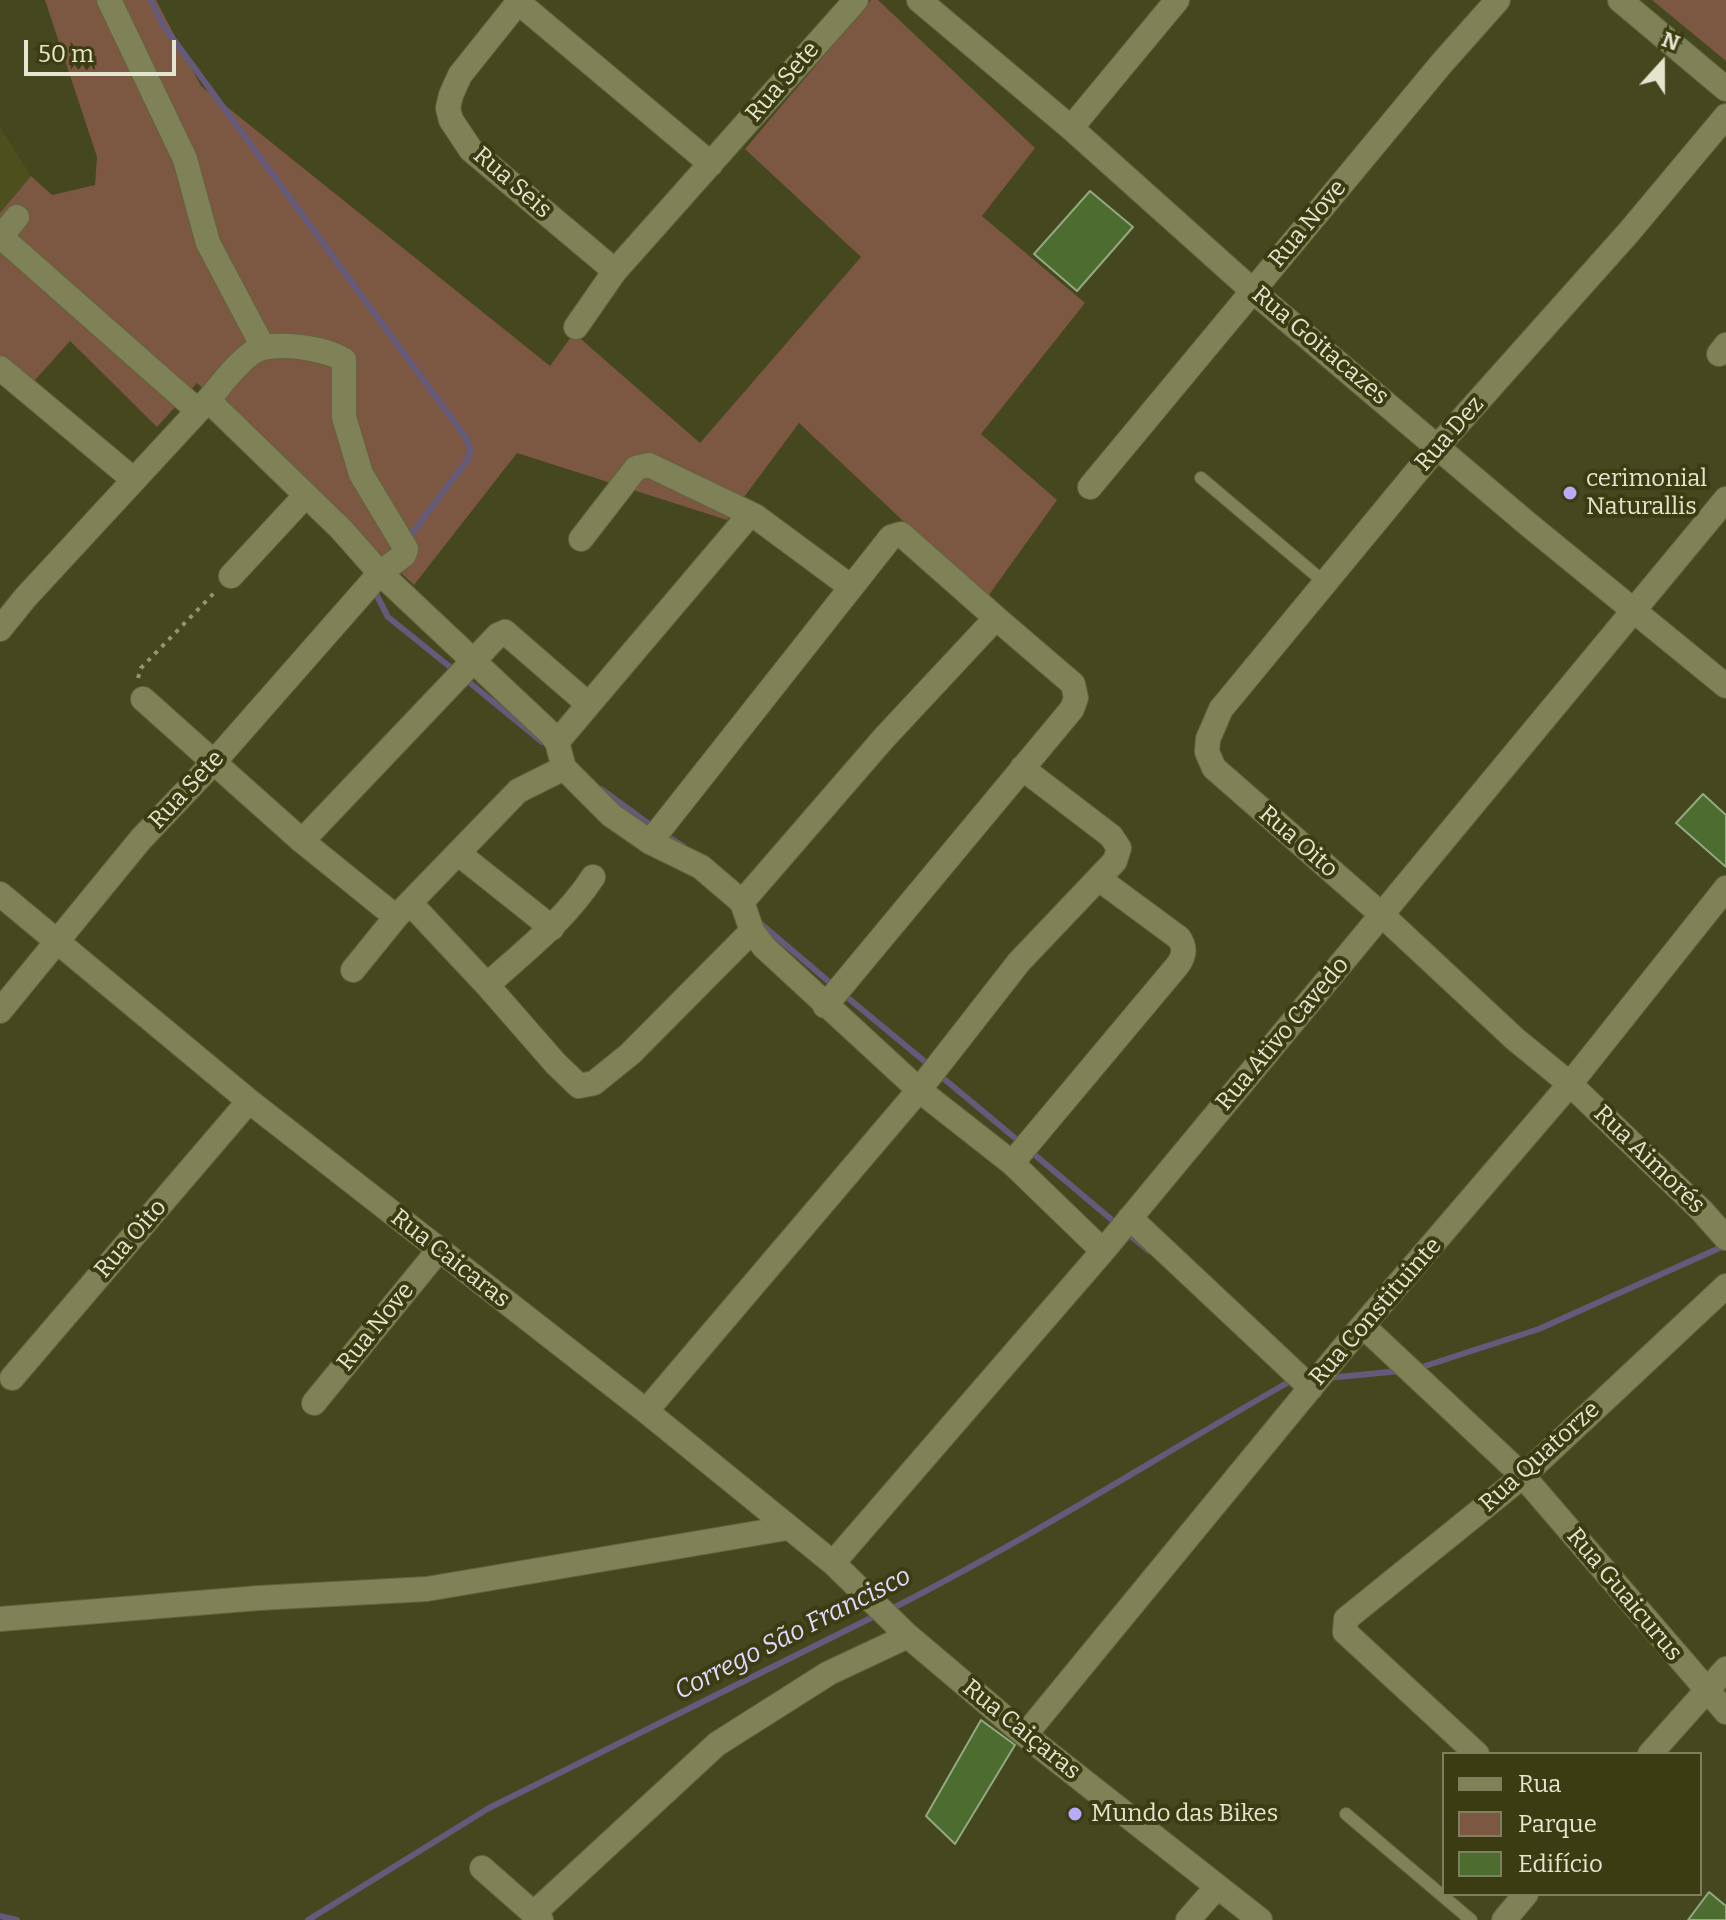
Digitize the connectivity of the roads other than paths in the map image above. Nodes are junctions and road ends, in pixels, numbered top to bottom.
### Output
1 (109, 0) edge
2 (856, 0) edge
3 (919, 0) edge
4 (1177, 0) edge
5 (1498, 0) edge
6 (1620, 0) edge
7 (519, 1) edge
8 (1726, 89) edge
9 (1726, 116) edge
10 (1071, 128) junction
11 (711, 164) junction
12 (17, 217) dead end
13 (0, 238) edge
14 (615, 271) junction
15 (1253, 291) junction
16 (576, 327) dead end
17 (263, 347) junction
18 (0, 368) edge
19 (202, 405) junction
20 (1438, 446) junction
21 (1201, 478) dead end
22 (134, 480) junction
23 (1090, 487) dead end
24 (306, 495) junction
25 (1726, 499) edge
26 (755, 516) junction
27 (581, 539) dead end
28 (380, 573) junction
29 (231, 576) road end
30 (1324, 582) junction
31 (851, 587) junction
32 (1634, 609) junction
33 (996, 618) junction
34 (0, 629) edge
35 (474, 660) junction
36 (1726, 686) edge
37 (143, 699) road end
38 (588, 704) junction
39 (557, 742) junction
40 (214, 762) junction
41 (564, 768) junction
42 (1022, 768) junction
43 (1214, 768) joint
44 (302, 841) junction
45 (650, 842) junction
46 (459, 854) junction
47 (593, 877) dead end
48 (1099, 879) junction
49 (1726, 888) edge
50 (0, 894) edge
51 (742, 902) junction
52 (403, 911) junction
53 (1382, 915) junction
54 (552, 928) junction
55 (752, 931) junction
56 (58, 941) junction
57 (353, 970) dead end
58 (487, 985) junction
59 (825, 1006) junction
60 (0, 1011) edge
61 (1570, 1084) junction
62 (919, 1090) junction
63 (249, 1101) junction
64 (1012, 1163) junction
65 (1130, 1218) junction
66 (1718, 1229) edge
67 (438, 1251) junction
68 (1103, 1251) junction
69 (1726, 1286) edge
70 (1363, 1326) junction
71 (12, 1378) dead end
72 (1305, 1381) junction
73 (314, 1403) dead end
74 (646, 1411) junction
75 (1523, 1476) junction
76 (787, 1528) junction
77 (833, 1563) junction
78 (0, 1619) edge
79 (903, 1631) junction
80 (1726, 1669) edge
81 (1707, 1692) junction
82 (1726, 1712) edge
83 (1025, 1735) junction
84 (1475, 1752) edge
85 (1652, 1752) edge
86 (1346, 1814) dead end
87 (482, 1868) dead end
88 (1217, 1887) junction
89 (1442, 1895) edge
90 (1443, 1896) edge
91 (1524, 1896) edge
92 (537, 1917) edge
93 (1188, 1920) edge
94 (1260, 1920) edge
95 (1471, 1920) edge
96 (1504, 1920) edge

1 - 17 street
2 - 11 street, Rua Sete
3 - 10 street, Rua Goitacazes
4 - 10 street
5 - 15 street, Rua Nove
6 - 8 street
7 - 11 street
7 - 14 street, Rua Seis
9 - 20 street, Rua Dez
10 - 15 street, Rua Goitacazes
11 - 14 street, Rua Sete
12 - 13 street
13 - 19 street
14 - 16 street, Rua Sete
15 - 20 street, Rua Goitacazes
15 - 23 street, Rua Nove
17 - 19 street
17 - 28 street, Rua Sete
18 - 22 street
19 - 22 street
19 - 24 street
20 - 30 street, Rua Dez
20 - 32 street, Rua Goitacazes
21 - 30 lane
22 - 34 street
24 - 28 street
24 - 29 street
25 - 32 street, Rua Ativo Cavedo
26 - 27 street
26 - 31 street
26 - 38 street
28 - 35 street
28 - 40 street, Rua Sete
30 - 43 street, Rua Dez
31 - 33 street
31 - 45 street
32 - 36 street, Rua Goitacazes
32 - 53 street, Rua Ativo Cavedo
33 - 42 street
33 - 51 street
35 - 38 street
35 - 39 street
35 - 44 street
37 - 40 street
38 - 39 street
39 - 41 street
40 - 44 street
40 - 56 street, Rua Sete
41 - 45 street
41 - 46 street
42 - 48 street
42 - 59 street
43 - 53 street, Rua Oito
44 - 52 street
45 - 51 street
46 - 52 street
46 - 54 street
47 - 54 street
48 - 62 street
48 - 64 street
49 - 61 street, Rua Constituinte
50 - 56 street, Rua Caicaras
51 - 55 street
52 - 57 street
52 - 58 street
53 - 61 street, Rua Oito
53 - 65 street, Rua Ativo Cavedo
54 - 58 street
55 - 58 street
55 - 59 street
56 - 60 street, Rua Sete
56 - 63 street, Rua Caicaras
59 - 62 street
61 - 66 street, Rua Aimorés
61 - 70 street, Rua Constituinte
62 - 64 street
62 - 74 street
63 - 67 street, Rua Caicaras
63 - 71 street, Rua Oito
64 - 68 street
65 - 68 street, Rua Ativo Cavedo
65 - 72 street
67 - 73 street, Rua Nove
67 - 74 street, Rua Caicaras
68 - 77 street, Rua Ativo Cavedo
69 - 75 street, Rua Quatorze
70 - 72 street, Rua Constituinte
70 - 75 street, Rua Guaicurus
72 - 83 street, Rua Constituinte
74 - 76 street, Rua Caicaras
75 - 81 street, Rua Guaicurus
75 - 84 street, Rua Quatorze
76 - 77 street, Rua Caicaras
76 - 78 street
77 - 79 street, Rua Caicaras
79 - 83 street, Rua Caiçaras
79 - 92 street
80 - 81 street
81 - 82 street, Rua Guaicurus
81 - 85 street
83 - 88 street, Rua Caiçaras
86 - 89 lane
87 - 92 street
88 - 93 street
88 - 94 street, Rua Caiçaras
90 - 95 lane
91 - 96 street

